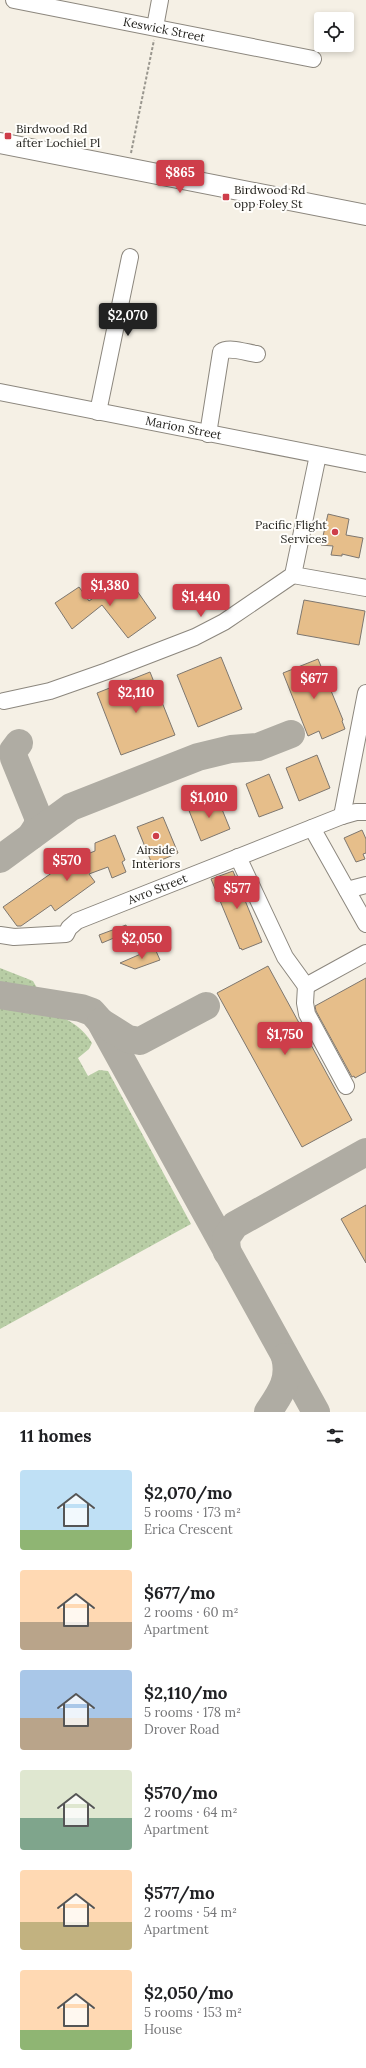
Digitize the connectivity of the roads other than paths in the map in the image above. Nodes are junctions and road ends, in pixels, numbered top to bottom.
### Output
1 (14, 0) edge
2 (160, 0) edge
3 (155, 27) junction
4 (313, 58) dead end
5 (0, 143) edge
6 (366, 215) edge
7 (130, 257) dead end
8 (256, 354) dead end
9 (0, 392) edge
10 (98, 412) junction
11 (208, 434) junction
12 (318, 455) junction
13 (366, 464) edge
14 (293, 575) junction
15 (366, 588) edge
16 (366, 693) edge
17 (1, 702) edge
18 (366, 812) edge
19 (342, 816) junction
20 (312, 828) junction
21 (238, 857) junction
22 (366, 885) edge
23 (347, 890) junction
24 (365, 922) edge
25 (0, 935) edge
26 (366, 953) edge
27 (306, 986) junction
28 (346, 1086) dead end

1 - 3 street, Keswick Street
2 - 3 street
3 - 4 street, Keswick Street
5 - 6 main road
7 - 10 street
8 - 11 street
9 - 10 street, Marion Street
10 - 11 street, Marion Street
11 - 12 street, Marion Street
12 - 13 street, Marion Street
12 - 14 street
14 - 15 street
14 - 17 street
16 - 19 street
18 - 19 street, Avro Street
19 - 20 street, Avro Street
20 - 21 street, Avro Street
20 - 23 street
21 - 25 street, Avro Street
21 - 27 street
22 - 23 street
23 - 24 street
26 - 27 street
27 - 28 street

